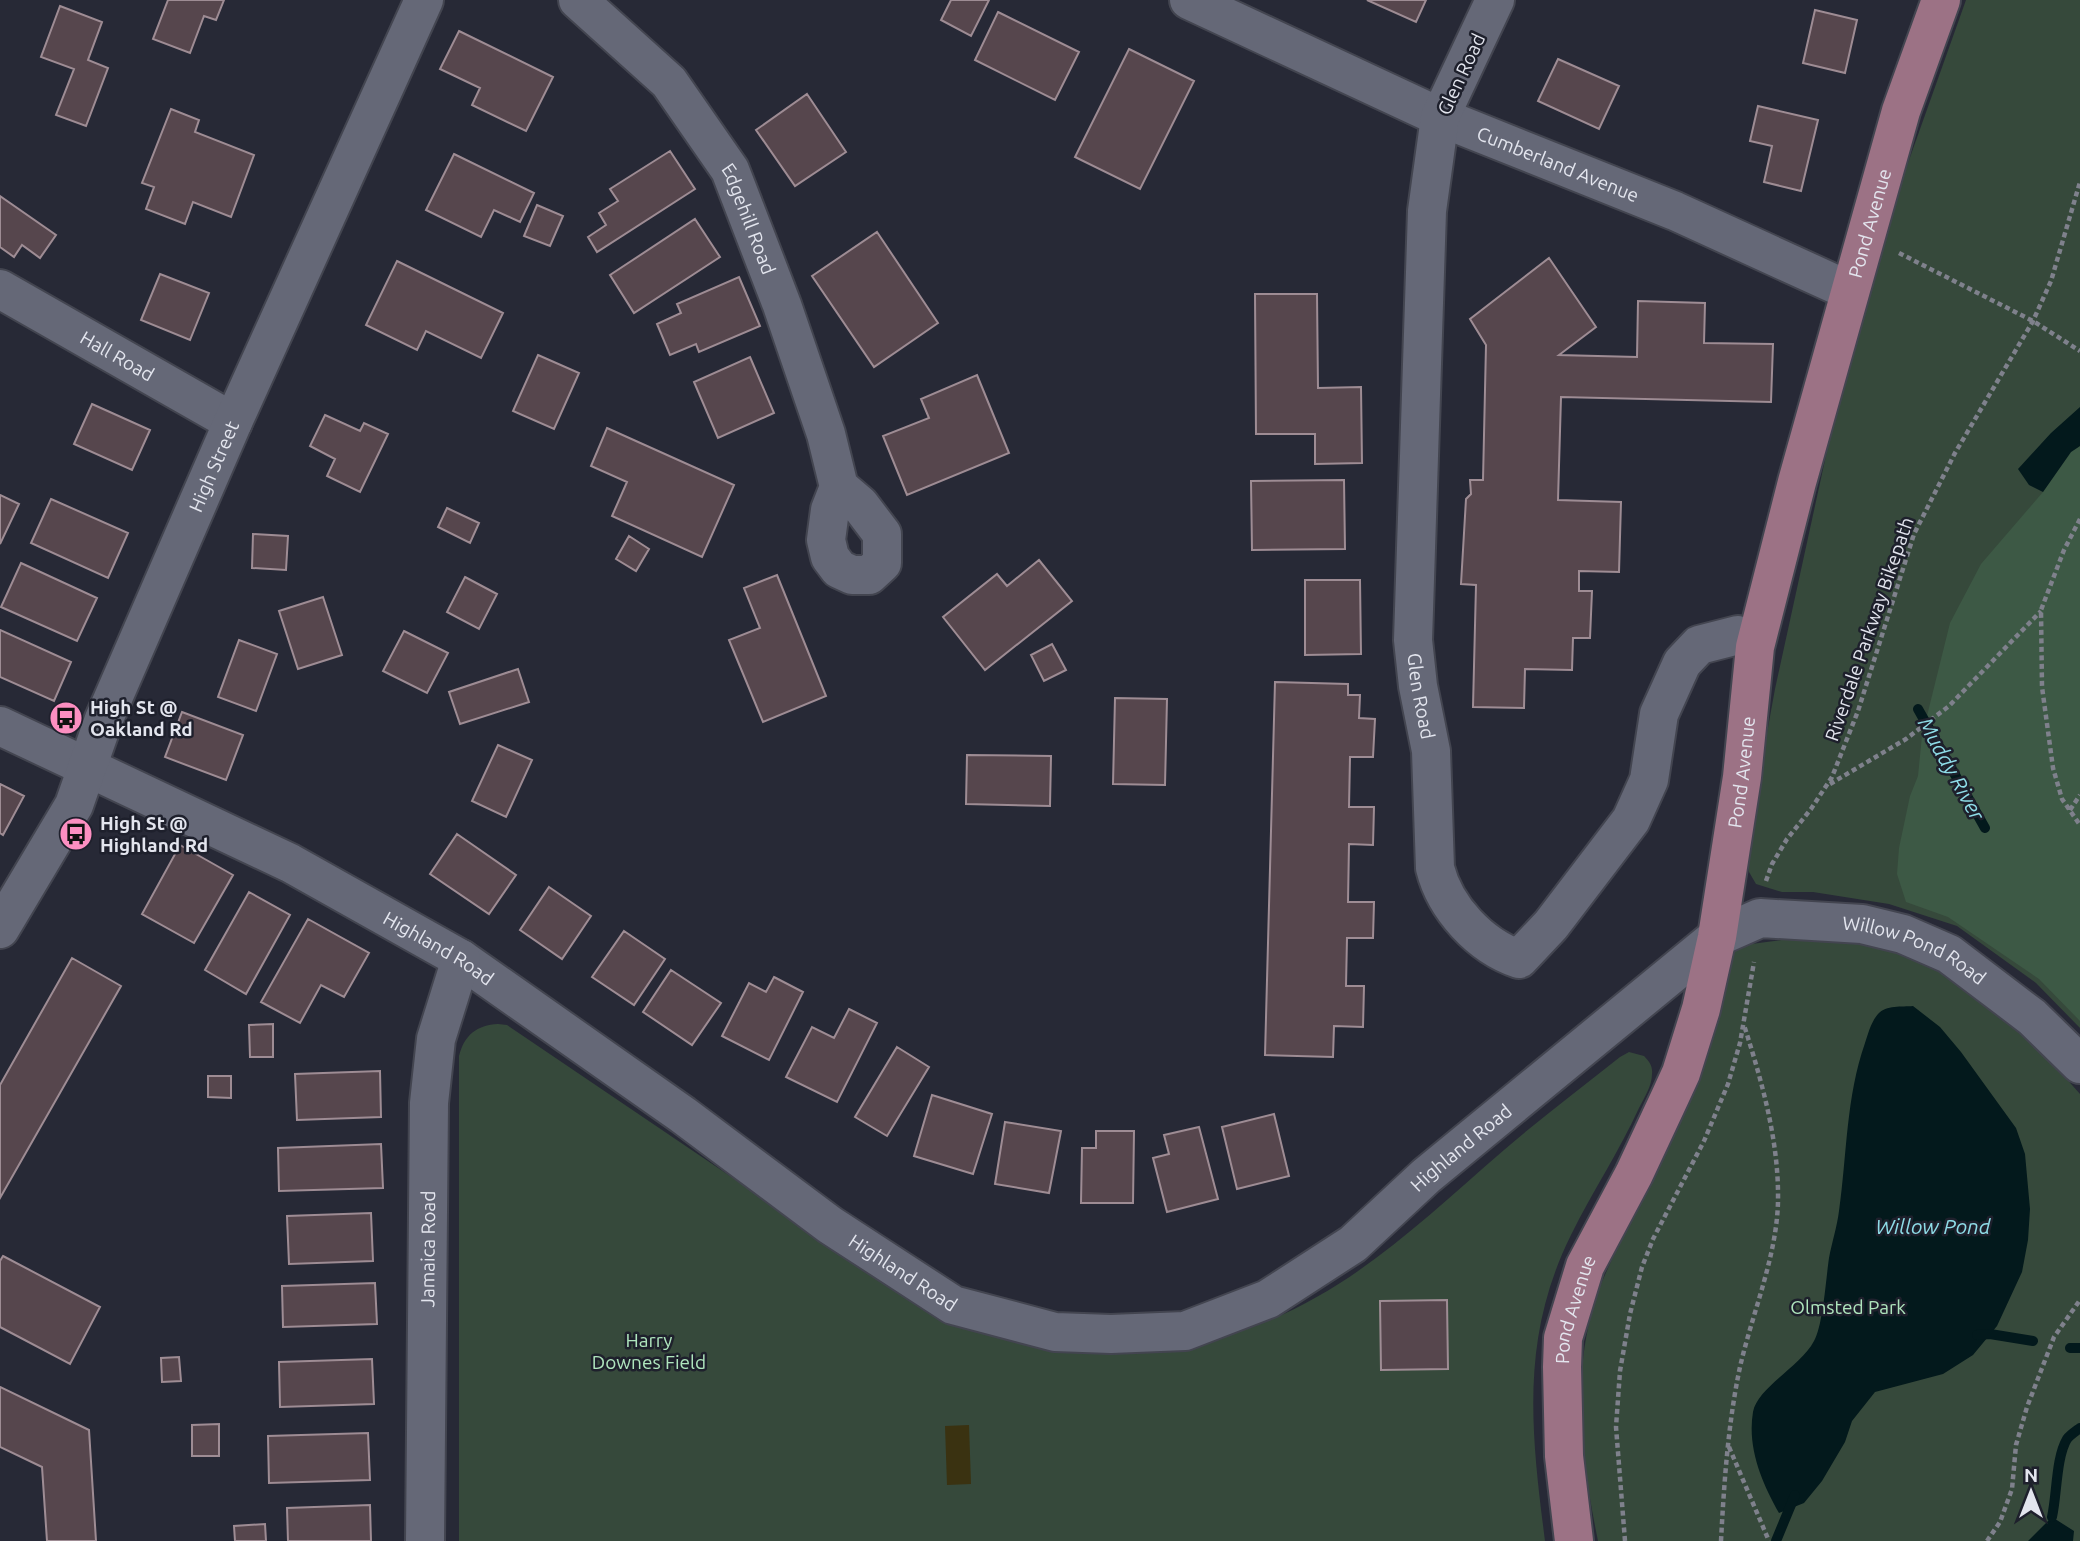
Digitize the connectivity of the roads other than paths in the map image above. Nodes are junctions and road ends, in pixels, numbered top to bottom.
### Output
1 (424, 0) edge
2 (578, 0) edge
3 (1189, 0) edge
4 (1495, 0) edge
5 (1941, 0) edge
6 (1440, 117) junction
7 (0, 289) edge
8 (1850, 291) junction
9 (233, 422) junction
10 (839, 487) dead end
11 (1738, 635) dead end
12 (0, 726) edge
13 (88, 769) junction
14 (0, 929) edge
15 (1717, 937) junction
16 (461, 959) junction
17 (2080, 1064) edge
18 (425, 1541) edge
19 (1574, 1541) edge

1 - 9 street, High Street
2 - 10 street, Edgehill Road
3 - 6 street, Cumberland Avenue
4 - 6 street, Glen Road
5 - 8 main road, Pond Avenue
6 - 8 street, Cumberland Avenue
6 - 11 street, Glen Road
7 - 9 street, Hall Road
8 - 15 main road, Pond Avenue
9 - 13 street, High Street
12 - 13 street, Highland Road
13 - 14 street, High Street
13 - 16 street, Highland Road
15 - 16 street, Highland Road
15 - 17 street, Willow Pond Road
15 - 19 main road, Pond Avenue
16 - 18 street, Jamaica Road

